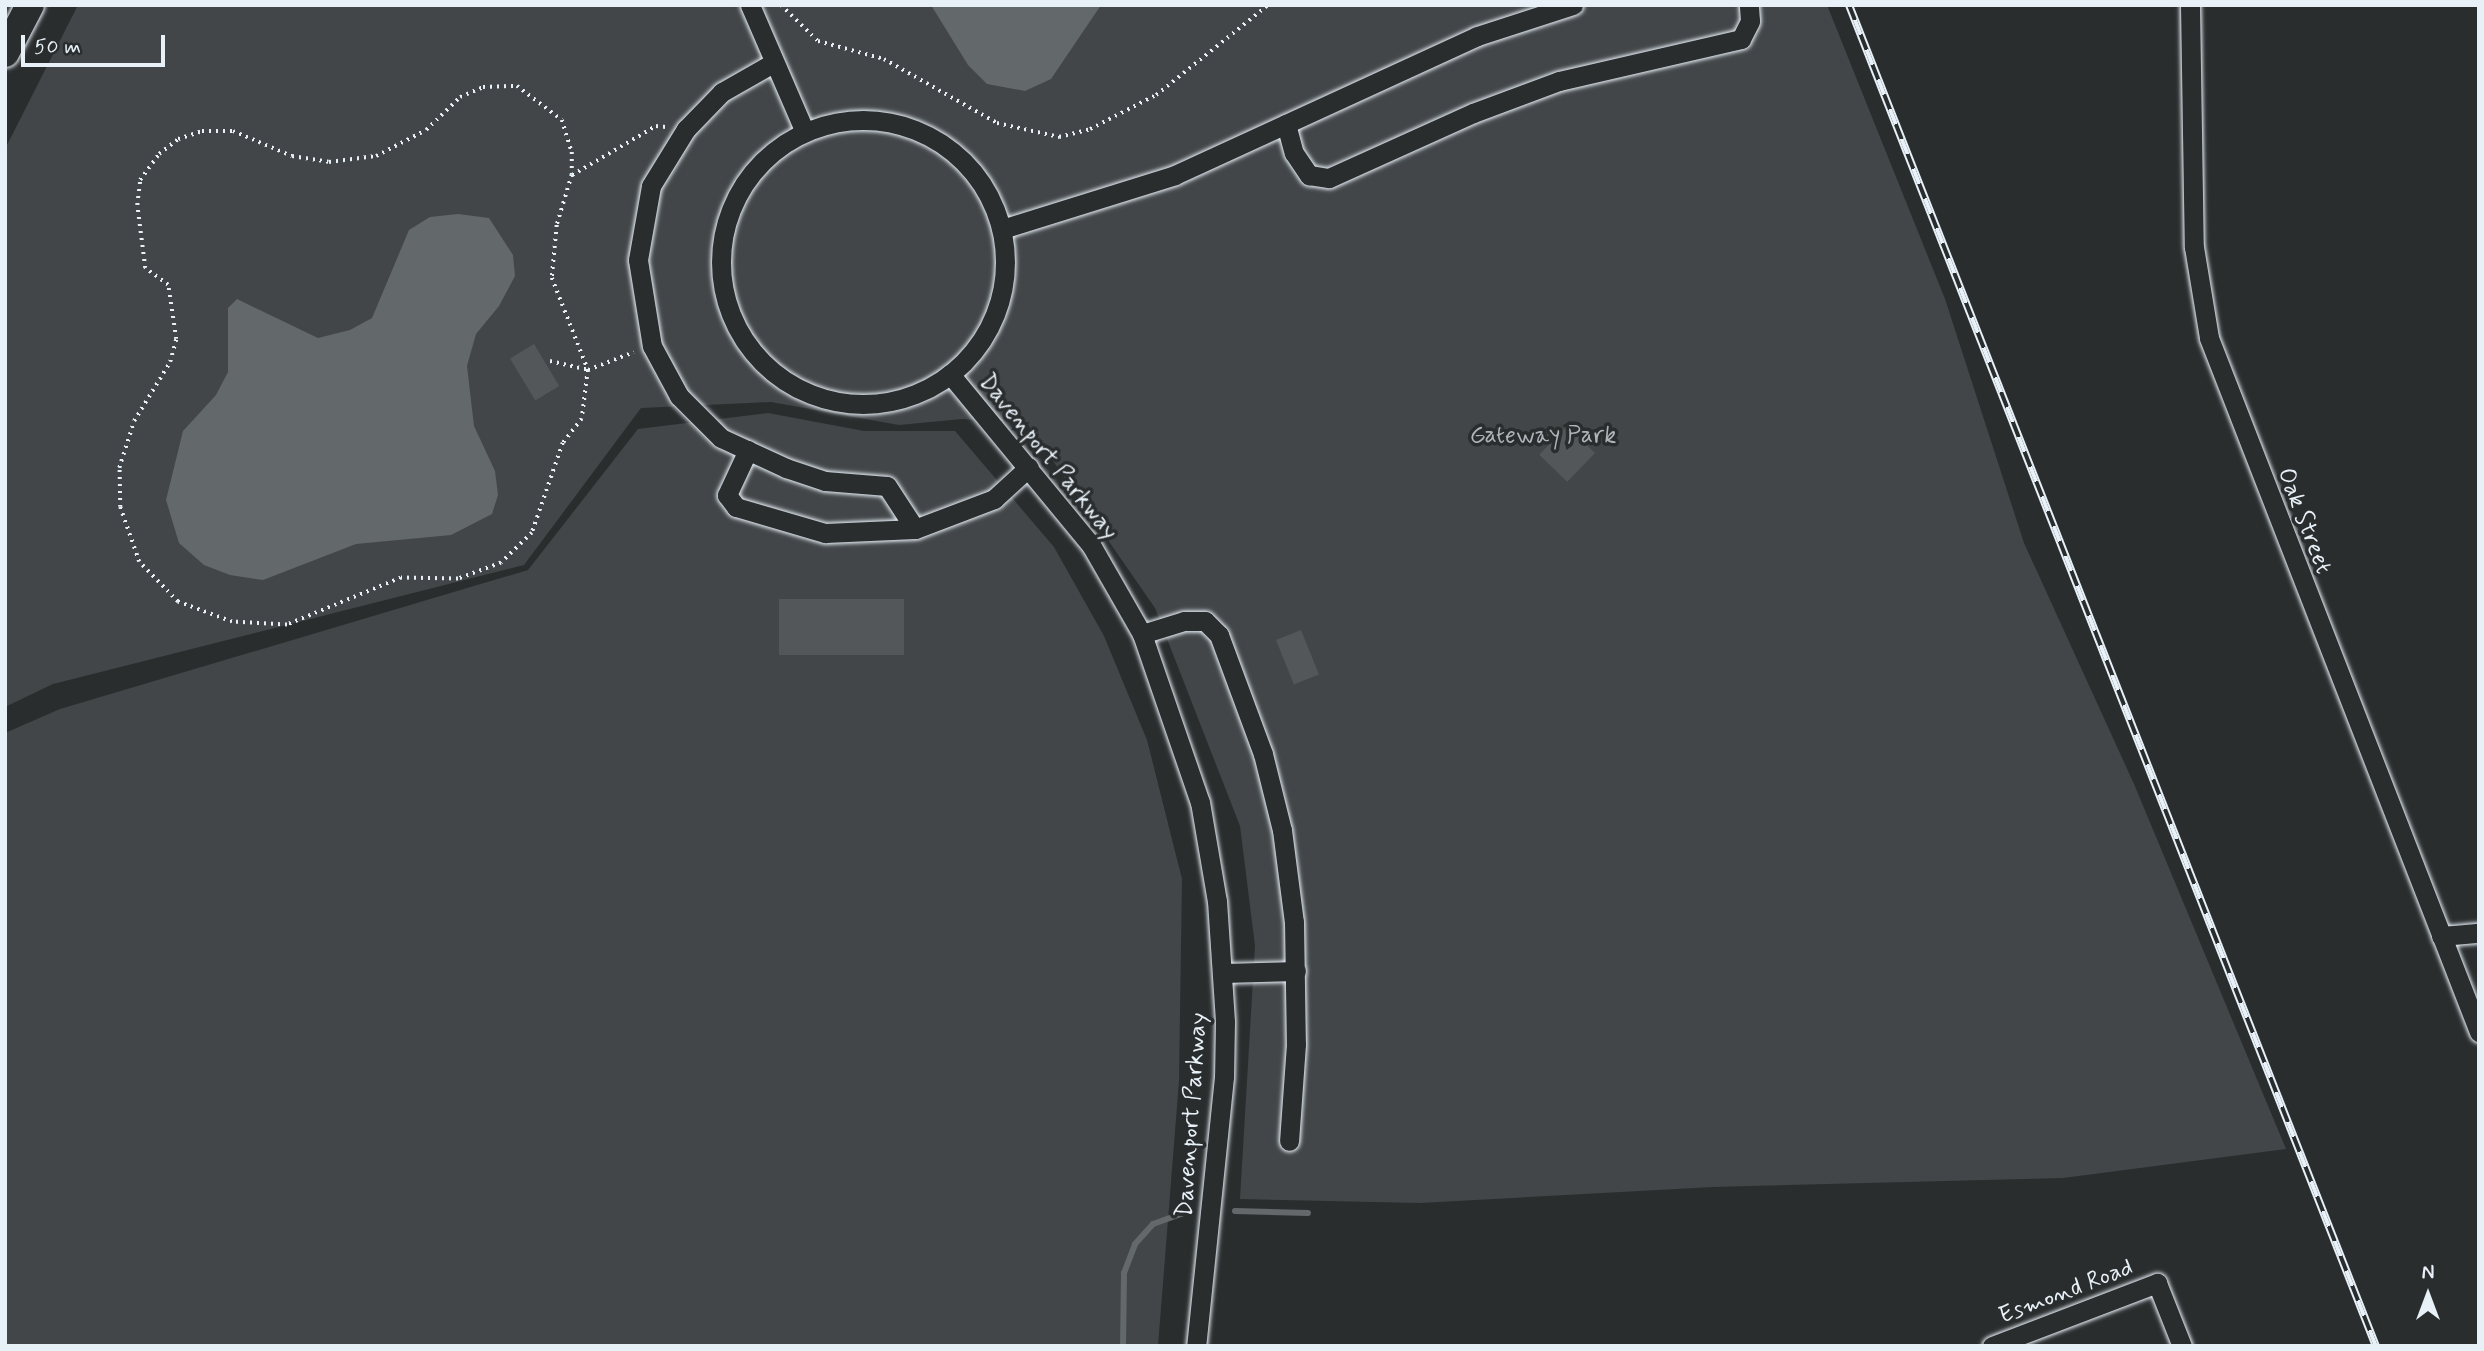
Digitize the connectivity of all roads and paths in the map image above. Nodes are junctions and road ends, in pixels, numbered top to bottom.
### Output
1 (30, 5) edge
2 (750, 5) edge
3 (781, 5) edge
4 (1268, 5) edge
5 (1573, 5) edge
6 (1749, 5) edge
7 (2190, 5) edge
8 (5, 53) edge
9 (772, 63) junction
10 (1286, 124) junction
11 (686, 129) junction
12 (805, 132) junction
13 (572, 175) junction
14 (1002, 229) junction
15 (652, 345) junction
16 (550, 361) dead end
17 (588, 370) junction
18 (950, 374) junction
19 (748, 450) junction
20 (1029, 467) junction
21 (915, 528) junction
22 (1142, 635) junction
23 (2479, 933) edge
24 (2441, 936) junction
25 (1296, 971) junction
26 (1224, 973) junction
27 (2479, 1032) edge
28 (1289, 1141) dead end
29 (1196, 1346) edge
30 (1992, 1346) edge
31 (2182, 1346) edge

1 - 8 highway
2 - 9 street
3 - 4 path
5 - 10 street
6 - 10 street
7 - 24 street, Oak Street
9 - 11 street
9 - 12 street
10 - 14 street
11 - 13 path
11 - 15 street
12 - 14 street, Davenport Parkway
12 - 18 street, Davenport Parkway
13 - 17 path
13 - 17 path
14 - 18 street, Davenport Parkway
15 - 17 path
15 - 19 street
16 - 17 path
18 - 20 street, Davenport Parkway
19 - 21 street
19 - 21 street
20 - 21 street
20 - 22 street, Davenport Parkway
22 - 25 street
22 - 26 street, Davenport Parkway
23 - 24 street
24 - 27 street, Oak Street
25 - 26 street
25 - 28 street
26 - 29 street, Davenport Parkway
30 - 31 street, Esmond Road

